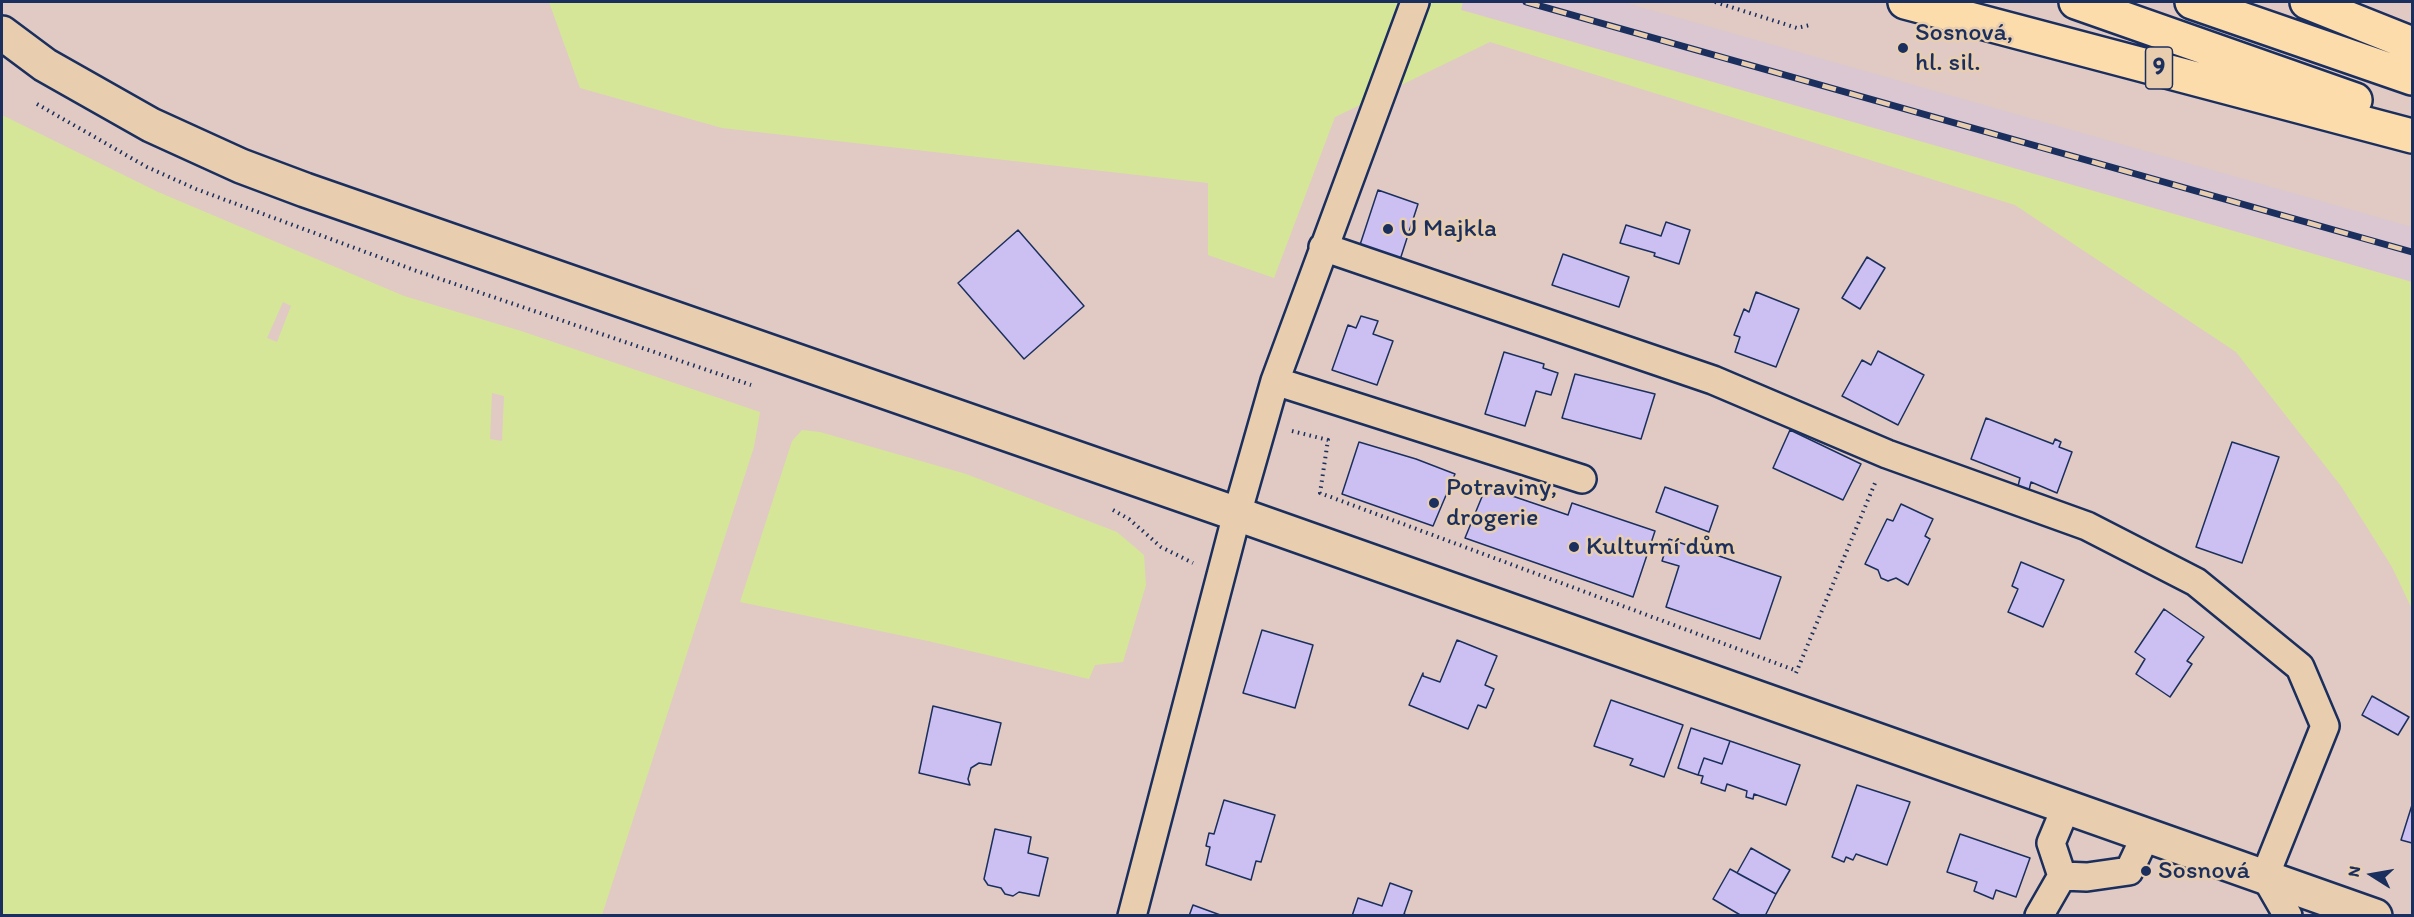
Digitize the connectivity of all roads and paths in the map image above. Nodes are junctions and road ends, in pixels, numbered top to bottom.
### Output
1 (1415, 2) edge
2 (1715, 2) edge
3 (1905, 2) edge
4 (2076, 2) edge
5 (2192, 2) edge
6 (2307, 2) edge
7 (1810, 25) dead end
8 (2, 33) edge
9 (2412, 44) edge
10 (2412, 78) edge
11 (2412, 120) edge
12 (2412, 136) edge
13 (1323, 247) junction
14 (1275, 381) junction
15 (1262, 424) junction
16 (1887, 454) junction
17 (1582, 479) dead end
18 (1238, 514) junction
19 (1797, 671) junction
20 (1782, 707) junction
21 (2066, 807) junction
22 (2146, 835) junction
23 (2062, 876) junction
24 (2265, 876) junction
25 (1132, 915) edge
26 (2039, 915) edge
27 (2289, 915) edge
28 (2375, 915) edge

1 - 13 street
2 - 7 path
3 - 12 main road, 9
4 - 11 main road, 9
5 - 10 main road
6 - 9 main road
8 - 18 street
13 - 14 street
13 - 16 street
14 - 15 street
14 - 17 street
15 - 18 street
15 - 19 path
16 - 19 path
16 - 24 street
18 - 20 street
18 - 25 street
19 - 20 path
20 - 21 street
21 - 22 street
21 - 23 street
22 - 23 street
22 - 24 street
23 - 26 street
24 - 27 street
24 - 28 street

